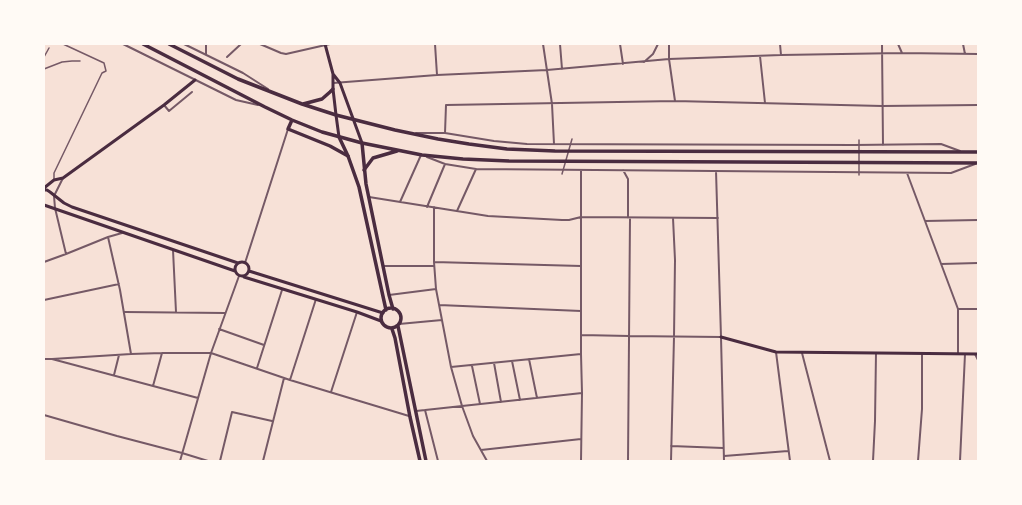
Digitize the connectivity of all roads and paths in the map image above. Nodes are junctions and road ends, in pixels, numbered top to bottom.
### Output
1 (63, 44) edge
2 (123, 44) edge
3 (143, 44) edge
4 (169, 44) edge
5 (184, 44) edge
6 (206, 44) edge
7 (241, 44) edge
8 (260, 44) edge
9 (330, 44) edge
10 (435, 44) edge
11 (543, 44) edge
12 (560, 44) edge
13 (620, 44) edge
14 (658, 44) edge
15 (669, 44) edge
16 (780, 44) edge
17 (882, 44) edge
18 (898, 44) edge
19 (963, 44) edge
20 (325, 45) edge
21 (49, 48) dead end
22 (902, 53) junction
23 (882, 54) junction
24 (964, 54) junction
25 (978, 54) edge
26 (206, 55) junction
27 (781, 55) junction
28 (760, 56) junction
29 (44, 57) edge
30 (227, 57) dead end
31 (669, 59) junction
32 (80, 61) dead end
33 (644, 62) junction
34 (623, 64) junction
35 (44, 69) edge
36 (562, 69) junction
37 (547, 70) junction
38 (334, 74) junction
39 (437, 75) junction
40 (195, 80) junction
41 (340, 83) junction
42 (333, 84) junction
43 (333, 89) junction
44 (192, 92) dead end
45 (276, 94) junction
46 (675, 101) junction
47 (765, 103) junction
48 (302, 104) junction
49 (552, 104) junction
50 (164, 105) junction
51 (978, 105) edge
52 (882, 106) junction
53 (265, 107) junction
54 (336, 115) junction
55 (292, 120) junction
56 (354, 120) junction
57 (288, 129) junction
58 (410, 133) junction
59 (444, 133) junction
60 (339, 137) junction
61 (572, 139) dead end
62 (859, 140) dead end
63 (362, 143) junction
64 (554, 144) junction
65 (883, 145) junction
66 (399, 150) junction
67 (965, 152) junction
68 (978, 152) edge
69 (422, 155) junction
70 (348, 156) junction
71 (978, 163) edge
72 (445, 164) junction
73 (476, 169) junction
74 (364, 170) junction
75 (581, 170) junction
76 (623, 170) junction
77 (716, 171) junction
78 (907, 173) junction
79 (562, 174) dead end
80 (859, 175) dead end
81 (63, 178) junction
82 (54, 180) junction
83 (44, 187) edge
84 (54, 196) junction
85 (368, 197) junction
86 (400, 202) junction
87 (44, 205) edge
88 (427, 206) junction
89 (55, 208) junction
90 (434, 208) junction
91 (457, 211) junction
92 (581, 217) junction
93 (629, 218) junction
94 (674, 218) junction
95 (718, 218) junction
96 (978, 220) edge
97 (925, 221) junction
98 (123, 232) junction
99 (108, 237) junction
100 (173, 250) junction
101 (66, 254) junction
102 (44, 262) edge
103 (434, 262) junction
104 (238, 263) junction
105 (245, 263) junction
106 (978, 263) edge
107 (941, 264) junction
108 (383, 266) junction
109 (434, 266) junction
110 (581, 266) junction
111 (235, 271) junction
112 (249, 271) junction
113 (239, 276) junction
114 (244, 277) junction
115 (119, 284) junction
116 (283, 289) junction
117 (436, 289) junction
118 (389, 295) junction
119 (316, 299) junction
120 (44, 300) edge
121 (439, 305) junction
122 (393, 309) junction
123 (958, 309) junction
124 (978, 309) edge
125 (581, 311) junction
126 (124, 312) junction
127 (176, 312) junction
128 (357, 312) junction
129 (384, 312) junction
130 (225, 313) junction
131 (442, 320) junction
132 (381, 321) junction
133 (398, 325) junction
134 (392, 328) junction
135 (219, 329) junction
136 (581, 335) junction
137 (629, 336) junction
138 (674, 337) junction
139 (721, 337) junction
140 (264, 345) junction
141 (776, 352) junction
142 (162, 353) junction
143 (211, 353) junction
144 (802, 353) junction
145 (876, 353) junction
146 (130, 354) junction
147 (581, 354) junction
148 (922, 354) junction
149 (958, 354) junction
150 (965, 354) junction
151 (977, 354) edge
152 (118, 355) junction
153 (44, 359) edge
154 (52, 359) junction
155 (529, 359) junction
156 (978, 360) edge
157 (512, 361) junction
158 (494, 363) junction
159 (472, 366) junction
160 (451, 367) junction
161 (257, 368) junction
162 (114, 375) junction
163 (284, 378) junction
164 (290, 380) junction
165 (153, 386) junction
166 (331, 392) junction
167 (582, 393) junction
168 (198, 398) junction
169 (537, 398) junction
170 (520, 400) junction
171 (501, 402) junction
172 (480, 404) junction
173 (462, 406) junction
174 (425, 410) junction
175 (415, 411) junction
176 (44, 415) edge
177 (410, 417) junction
178 (272, 421) junction
179 (581, 439) junction
180 (671, 446) junction
181 (723, 448) junction
182 (481, 450) junction
183 (788, 451) junction
184 (182, 453) junction
185 (723, 456) junction
186 (180, 461) edge
187 (208, 461) edge
188 (220, 461) edge
189 (263, 461) edge
190 (420, 461) edge
191 (426, 461) edge
192 (438, 461) edge
193 (486, 461) edge
194 (581, 461) edge
195 (628, 461) edge
196 (671, 461) edge
197 (724, 461) edge
198 (790, 461) edge
199 (830, 461) edge
200 (873, 461) edge
201 (918, 461) edge
202 (960, 461) edge

1 - 82 street
2 - 40 street
3 - 53 main road
4 - 45 main road
5 - 26 street
6 - 26 street
7 - 30 street
8 - 20 street
9 - 20 street
10 - 39 street
11 - 37 street
12 - 36 street
13 - 34 street
14 - 33 street
15 - 31 street
16 - 27 street
17 - 23 street
18 - 22 street
19 - 24 street
20 - 38 main road
21 - 29 street
22 - 23 street
22 - 24 street
23 - 27 street
23 - 52 street
24 - 25 street
26 - 45 street
27 - 28 street
28 - 31 street
28 - 47 street
31 - 33 street
31 - 46 street
32 - 35 street
33 - 34 street
34 - 36 street
36 - 37 street
37 - 39 street
37 - 49 street
38 - 41 main road
38 - 42 main road
39 - 41 street
40 - 50 main road
40 - 53 street
41 - 42 street
41 - 56 main road
42 - 43 main road
43 - 48 main road
43 - 54 main road
44 - 50 street
45 - 48 main road
46 - 47 street
46 - 49 street
47 - 52 street
48 - 54 main road
49 - 59 street
49 - 64 street
50 - 81 main road
51 - 52 street
52 - 65 street
53 - 55 main road
54 - 56 main road
54 - 60 main road
55 - 57 main road
55 - 60 main road
56 - 58 main road
56 - 63 main road
57 - 70 main road
57 - 105 street
58 - 59 street
58 - 67 main road
59 - 64 street
60 - 63 main road
60 - 70 main road
61 - 79 street
62 - 80 street
63 - 66 main road
63 - 74 main road
64 - 65 street
65 - 67 street
66 - 69 main road
66 - 74 main road
67 - 68 main road
69 - 71 main road
69 - 72 street
69 - 86 street
70 - 129 main road
71 - 78 street
72 - 73 street
72 - 88 street
73 - 75 street
73 - 91 street
74 - 85 main road
75 - 76 street
75 - 92 street
76 - 77 street
76 - 93 street
77 - 78 street
77 - 95 street
78 - 97 street
81 - 82 main road
81 - 84 street
82 - 83 main road
83 - 84 main road
84 - 89 street
84 - 104 main road
85 - 86 street
85 - 108 main road
86 - 88 street
87 - 89 main road
88 - 90 street
89 - 98 main road
89 - 101 street
90 - 91 street
90 - 103 street
91 - 92 street
92 - 93 street
92 - 110 street
93 - 94 street
93 - 137 street
94 - 95 street
94 - 138 street
95 - 139 street
96 - 97 street
97 - 107 street
98 - 99 street
98 - 100 main road
99 - 101 street
99 - 115 street
100 - 111 main road
100 - 127 street
101 - 102 street
103 - 109 street
103 - 110 street
104 - 105 main road
104 - 111 main road
105 - 112 main road
106 - 107 street
107 - 123 street
108 - 109 street
108 - 118 main road
109 - 117 street
110 - 125 street
111 - 113 main road
112 - 114 main road
112 - 129 main road
113 - 114 main road
113 - 130 street
114 - 116 main road
115 - 120 street
115 - 126 street
116 - 119 main road
116 - 140 street
117 - 118 street
117 - 121 street
118 - 122 main road
119 - 128 main road
119 - 164 street
121 - 125 street
121 - 131 street
122 - 129 main road
122 - 133 main road
123 - 124 street
123 - 149 street
125 - 136 street
126 - 127 street
126 - 146 street
127 - 130 street
128 - 132 main road
128 - 166 street
129 - 132 main road
130 - 135 street
131 - 133 street
131 - 160 street
132 - 134 main road
133 - 134 main road
133 - 175 main road
134 - 177 main road
135 - 140 street
135 - 143 street
136 - 137 street
136 - 147 street
137 - 138 street
137 - 195 street
138 - 139 street
138 - 180 street
139 - 141 main road
139 - 181 street
140 - 161 street
141 - 144 main road
141 - 183 street
142 - 143 street
142 - 146 street
142 - 165 street
143 - 161 street
143 - 168 street
144 - 145 main road
144 - 199 street
145 - 148 main road
145 - 200 street
146 - 152 street
147 - 155 street
147 - 167 street
148 - 149 main road
148 - 201 street
149 - 150 main road
150 - 151 main road
150 - 202 street
151 - 156 street
152 - 154 street
152 - 162 street
153 - 154 street
154 - 162 street
155 - 157 street
155 - 169 street
157 - 158 street
157 - 170 street
158 - 159 street
158 - 171 street
159 - 160 street
159 - 172 street
160 - 173 street
161 - 163 street
162 - 165 street
163 - 164 street
163 - 178 street
164 - 166 street
165 - 168 street
166 - 177 street
167 - 169 street
167 - 179 street
168 - 184 street
169 - 170 street
170 - 171 street
171 - 172 street
172 - 173 street
173 - 174 street
173 - 182 street
174 - 175 street
174 - 192 street
175 - 191 main road
176 - 184 street
177 - 190 main road
178 - 188 street
178 - 189 street
179 - 182 street
179 - 194 street
180 - 181 street
180 - 196 street
181 - 185 street
182 - 193 street
183 - 185 street
183 - 198 street
184 - 186 street
184 - 187 street
185 - 197 street

